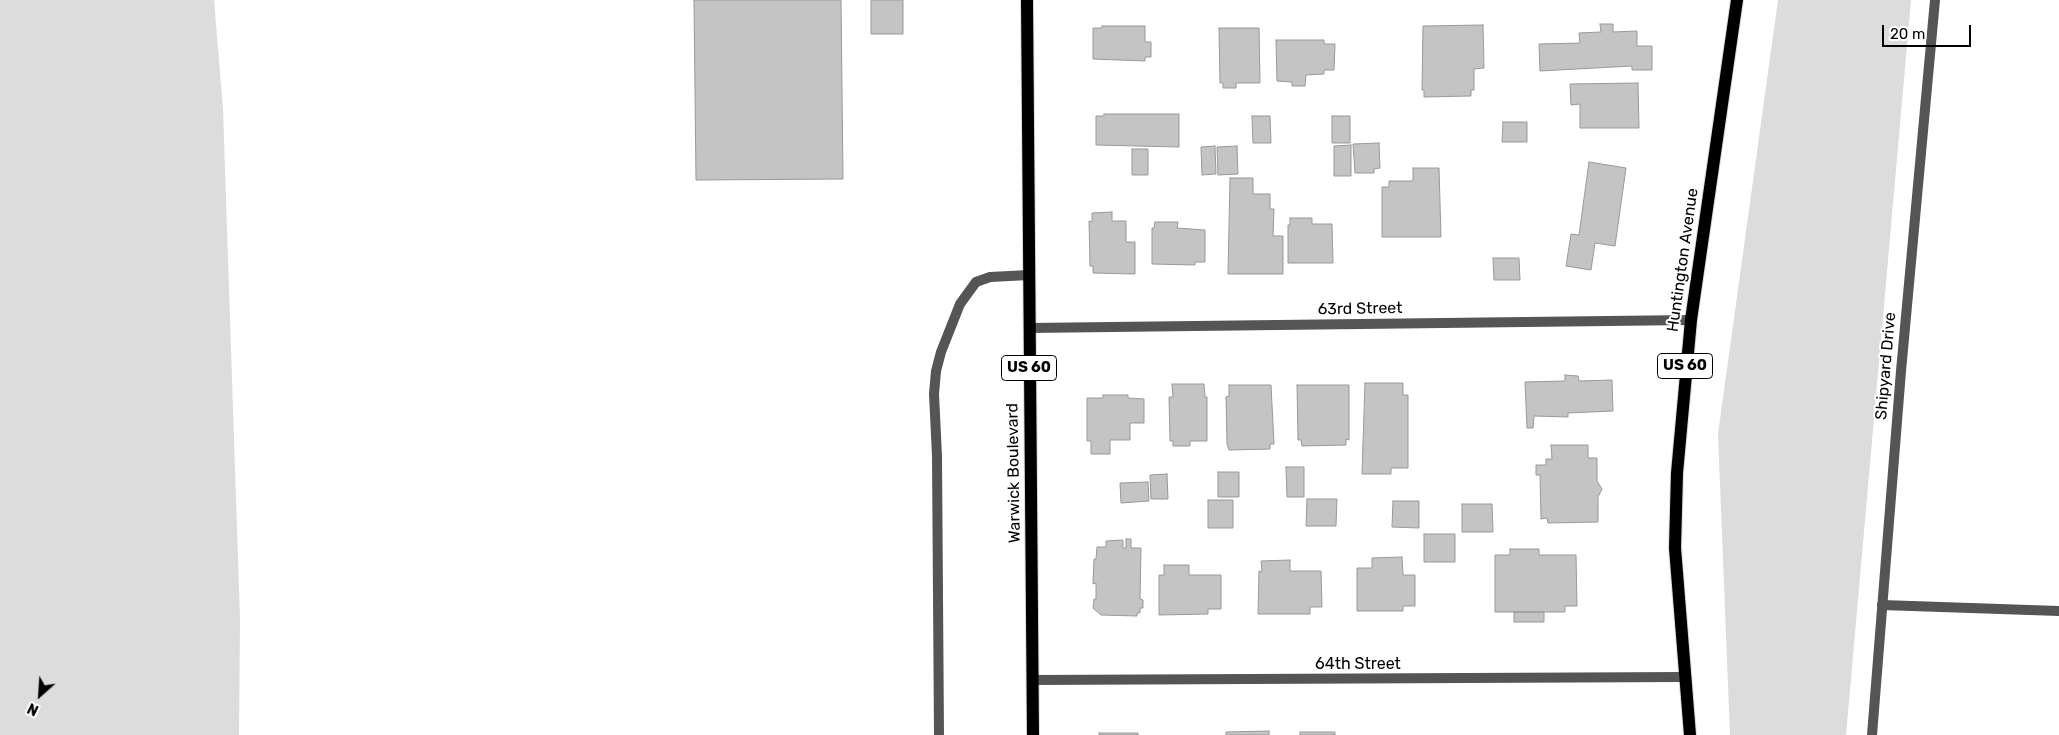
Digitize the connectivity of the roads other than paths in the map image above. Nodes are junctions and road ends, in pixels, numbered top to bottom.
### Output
1 (1027, 0) edge
2 (1737, 0) edge
3 (1935, 0) edge
4 (1029, 275) junction
5 (1691, 320) junction
6 (1029, 328) junction
7 (1882, 605) junction
8 (2059, 611) edge
9 (1684, 677) junction
10 (1033, 680) junction
11 (939, 735) edge
12 (1033, 735) edge
13 (1690, 735) edge
14 (1872, 735) edge

1 - 4 main road, Warwick Boulevard / US 60
2 - 5 main road, Huntington Avenue / US 60
3 - 7 street, Shipyard Drive
4 - 6 main road, Warwick Boulevard / US 60
4 - 11 street
5 - 6 street, 63rd Street
5 - 9 main road, Huntington Avenue / US 60
6 - 10 main road, Warwick Boulevard / US 60
7 - 8 street
7 - 14 street, Shipyard Drive
9 - 10 street, 64th Street
9 - 13 main road, Huntington Avenue / US 60
10 - 12 main road, Warwick Boulevard / US 60

